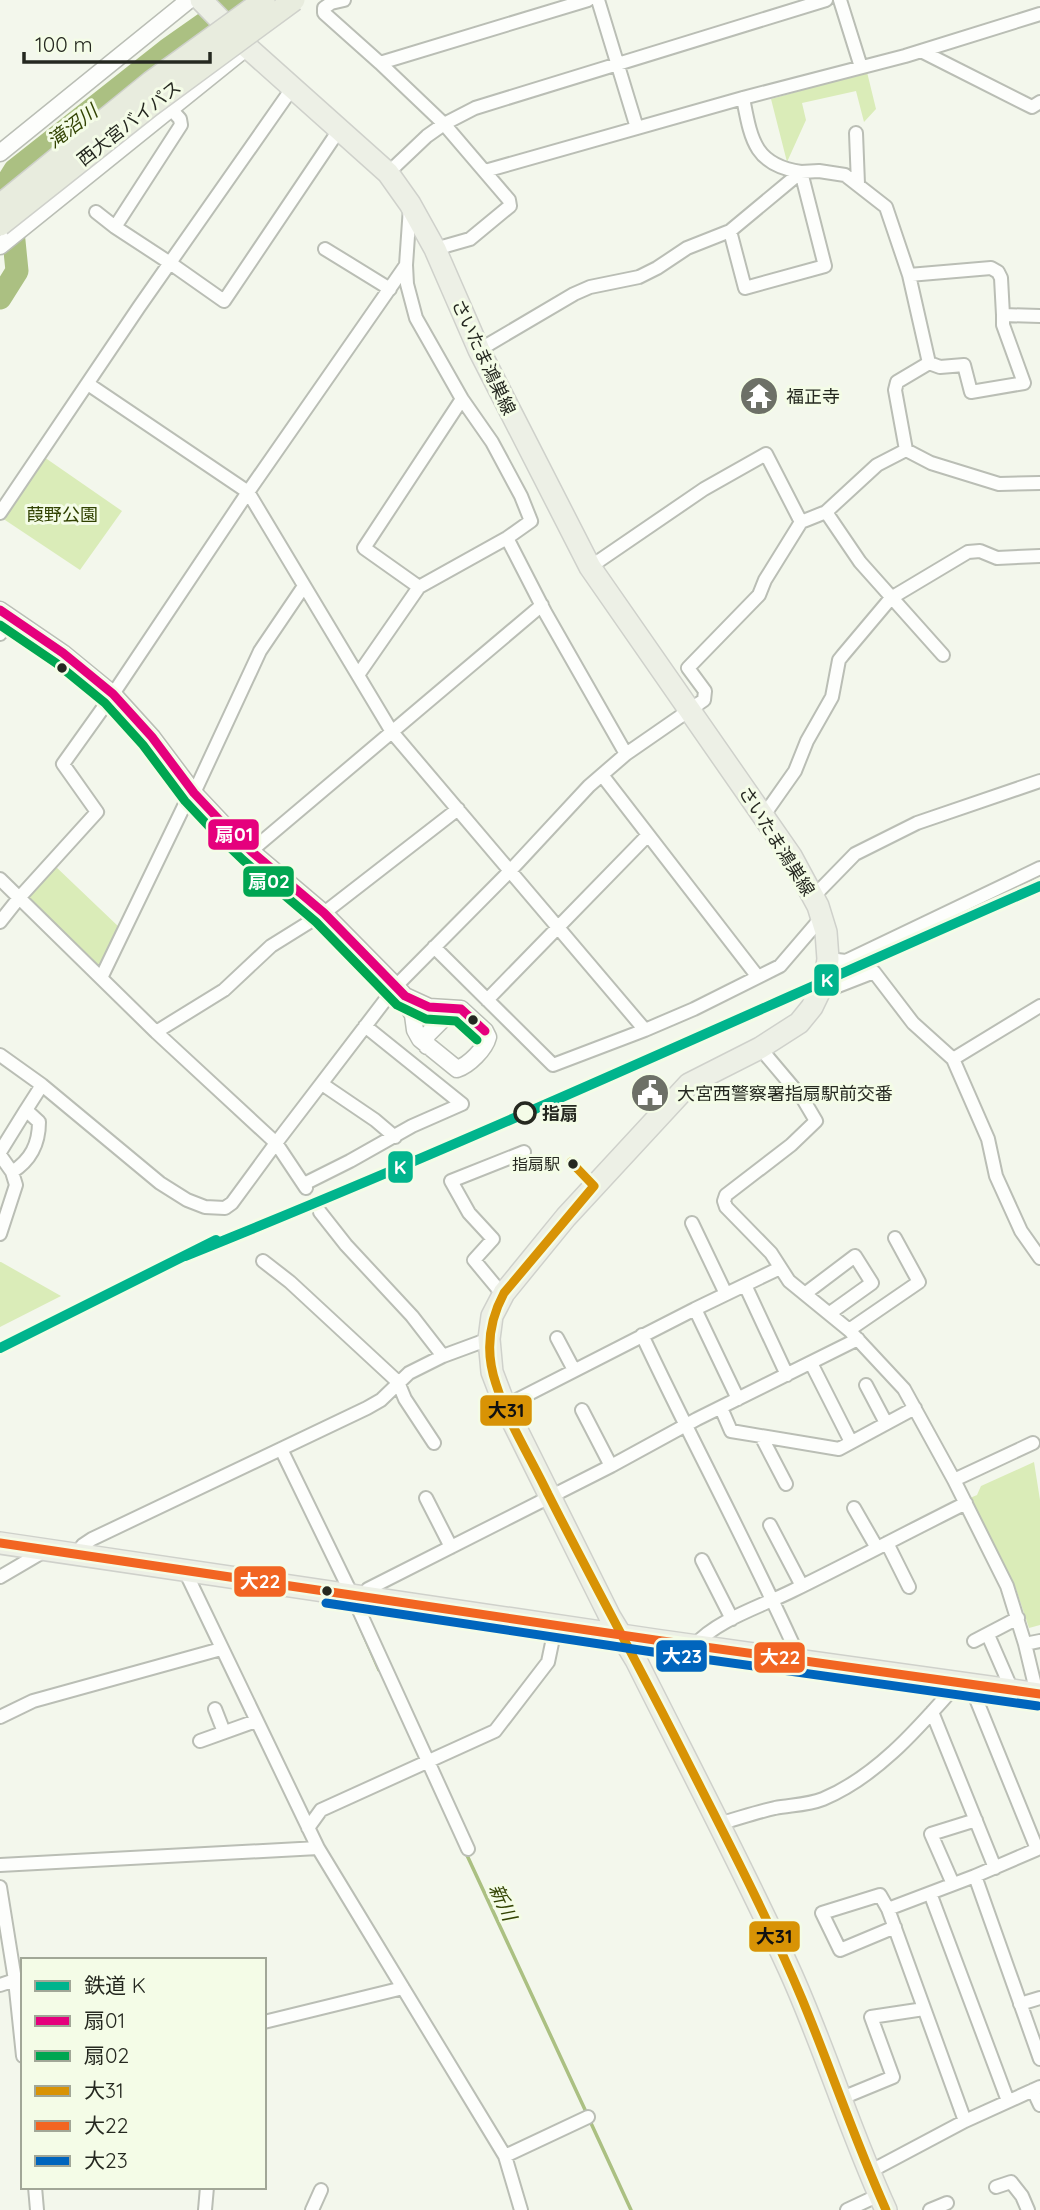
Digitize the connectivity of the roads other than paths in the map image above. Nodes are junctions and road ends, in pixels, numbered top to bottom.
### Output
1 (197, 0) edge
2 (264, 0) edge
3 (344, 0) edge
4 (588, 0) edge
5 (598, 0) edge
6 (826, 0) edge
7 (840, 0) edge
8 (300, 1) edge
9 (1040, 14) edge
10 (247, 47) junction
11 (921, 51) junction
12 (380, 63) junction
13 (618, 65) junction
14 (861, 67) junction
15 (293, 87) junction
16 (743, 98) junction
17 (1040, 102) edge
18 (170, 108) junction
19 (444, 124) junction
20 (637, 128) junction
21 (340, 130) junction
22 (856, 133) dead end
23 (0, 153) edge
24 (485, 171) junction
25 (801, 172) junction
26 (388, 173) junction
27 (858, 184) junction
28 (410, 204) junction
29 (0, 205) edge
30 (96, 212) dead end
31 (0, 225) edge
32 (115, 227) junction
33 (730, 231) junction
34 (0, 246) edge
35 (325, 249) dead end
36 (435, 249) junction
37 (170, 263) junction
38 (406, 265) junction
39 (909, 275) junction
40 (390, 289) junction
41 (1003, 315) junction
42 (1040, 316) edge
43 (479, 350) junction
44 (929, 363) junction
45 (88, 384) junction
46 (462, 399) junction
47 (906, 450) junction
48 (1040, 483) edge
49 (248, 492) junction
50 (826, 512) junction
51 (0, 513) edge
52 (801, 522) junction
53 (507, 538) junction
54 (1040, 556) edge
55 (590, 567) junction
56 (304, 586) junction
57 (419, 587) junction
58 (891, 598) junction
59 (542, 605) junction
60 (6, 614) edge
61 (0, 634) edge
62 (943, 655) dead end
63 (358, 676) junction
64 (113, 694) junction
65 (688, 709) junction
66 (392, 732) junction
67 (626, 754) junction
68 (602, 775) junction
69 (1040, 781) edge
70 (194, 793) junction
71 (458, 809) junction
72 (764, 815) junction
73 (648, 835) junction
74 (251, 851) junction
75 (1040, 868) edge
76 (510, 871) junction
77 (0, 879) edge
78 (813, 897) junction
79 (19, 898) junction
80 (324, 913) junction
81 (822, 917) junction
82 (0, 922) edge
83 (559, 928) junction
84 (434, 947) junction
85 (828, 959) junction
86 (758, 976) junction
87 (101, 978) junction
88 (401, 991) junction
89 (820, 993) junction
90 (487, 1000) junction
91 (1040, 1006) edge
92 (461, 1009) junction
93 (365, 1026) junction
94 (645, 1030) junction
95 (156, 1032) junction
96 (427, 1046) junction
97 (760, 1048) junction
98 (0, 1055) edge
99 (953, 1059) junction
100 (322, 1084) junction
101 (42, 1085) junction
102 (26, 1110) junction
103 (395, 1137) junction
104 (276, 1143) junction
105 (524, 1152) dead end
106 (0, 1153) edge
107 (12, 1172) junction
108 (320, 1212) dead end
109 (692, 1223) dead end
110 (0, 1234) edge
111 (895, 1238) dead end
112 (1040, 1258) edge
113 (263, 1261) dead end
114 (780, 1268) junction
115 (745, 1285) junction
116 (504, 1293) junction
117 (806, 1293) junction
118 (726, 1294) junction
119 (695, 1309) junction
120 (830, 1313) junction
121 (854, 1334) junction
122 (642, 1335) junction
123 (557, 1338) dead end
124 (489, 1339) junction
125 (443, 1356) junction
126 (811, 1363) junction
127 (574, 1370) junction
128 (787, 1375) junction
129 (398, 1382) junction
130 (866, 1385) dead end
131 (738, 1399) junction
132 (505, 1406) junction
133 (721, 1408) junction
134 (915, 1408) junction
135 (582, 1410) dead end
136 (886, 1423) junction
137 (684, 1425) junction
138 (761, 1436) junction
139 (850, 1442) junction
140 (434, 1443) dead end
141 (1033, 1443) dead end
142 (281, 1449) junction
143 (611, 1466) junction
144 (954, 1480) junction
145 (786, 1484) dead end
146 (550, 1496) junction
147 (426, 1498) dead end
148 (966, 1503) junction
149 (854, 1508) dead end
150 (769, 1525) dead end
151 (0, 1543) edge
152 (882, 1546) junction
153 (451, 1547) junction
154 (47, 1550) junction
155 (76, 1554) junction
156 (702, 1560) dead end
157 (184, 1569) junction
158 (0, 1577) edge
159 (802, 1586) junction
160 (909, 1587) dead end
161 (358, 1596) junction
162 (774, 1600) junction
163 (1018, 1618) junction
164 (732, 1619) junction
165 (556, 1625) junction
166 (988, 1634) junction
167 (621, 1635) junction
168 (974, 1641) dead end
169 (1040, 1642) edge
170 (1025, 1644) junction
171 (694, 1646) junction
172 (221, 1649) junction
173 (800, 1660) junction
174 (964, 1683) junction
175 (1012, 1690) junction
176 (1039, 1699) edge
177 (215, 1709) dead end
178 (932, 1712) junction
179 (0, 1717) edge
180 (256, 1721) junction
181 (224, 1732) junction
182 (200, 1741) dead end
183 (428, 1761) junction
184 (976, 1821) junction
185 (718, 1824) junction
186 (308, 1828) junction
187 (318, 1848) junction
188 (468, 1849) dead end
189 (1039, 1849) edge
190 (0, 1865) edge
191 (995, 1868) junction
192 (975, 1876) junction
193 (953, 1884) junction
194 (0, 1887) edge
195 (930, 1893) junction
196 (888, 1909) junction
197 (895, 1927) junction
198 (15, 1980) junction
199 (0, 1985) edge
200 (403, 1988) junction
201 (1040, 1998) edge
202 (1020, 2004) junction
203 (924, 2009) junction
204 (266, 2022) edge
205 (21, 2037) edge
206 (1040, 2059) edge
207 (1037, 2088) edge
208 (842, 2098) junction
209 (1008, 2101) junction
210 (1040, 2105) edge
211 (588, 2117) dead end
212 (965, 2121) junction
213 (505, 2156) junction
214 (869, 2172) junction
215 (996, 2187) dead end
216 (35, 2189) edge
217 (207, 2189) edge
218 (321, 2190) dead end
219 (883, 2203) edge
220 (947, 2203) dead end
221 (37, 2210) edge
222 (205, 2210) edge
223 (312, 2210) edge
224 (521, 2210) edge
225 (847, 2210) edge
226 (930, 2210) edge
227 (1028, 2210) edge

1 - 10 main road, さいたま鴻巣線
1 - 23 street
2 - 29 highway, 西大宮バイパス, bridge
3 - 12 street
4 - 12 street
5 - 13 street
6 - 13 street
7 - 14 street
8 - 10 street
8 - 31 highway, 西大宮バイパス, bridge
9 - 11 street
10 - 15 main road, さいたま鴻巣線
10 - 18 street
11 - 14 street
11 - 17 street
12 - 19 street
13 - 19 street
13 - 20 street
14 - 16 street
15 - 21 main road, さいたま鴻巣線
15 - 37 street
16 - 20 street
16 - 25 street
18 - 32 street
18 - 34 street
19 - 24 street
19 - 26 street
20 - 24 street
21 - 26 main road, さいたま鴻巣線
21 - 37 street
22 - 27 street
24 - 36 street
25 - 27 street
25 - 33 street
25 - 33 street
26 - 28 main road, さいたま鴻巣線
27 - 39 street
28 - 36 main road, さいたま鴻巣線
28 - 38 street
30 - 32 street
32 - 37 street
33 - 43 street
35 - 40 street
36 - 43 main road, さいたま鴻巣線
37 - 45 street
38 - 40 street
38 - 46 street
39 - 41 street
39 - 44 street
40 - 49 street
41 - 42 street
41 - 44 street
43 - 55 main road, さいたま鴻巣線
44 - 47 street
45 - 49 street
45 - 51 street
46 - 53 street
46 - 57 street
47 - 48 street
47 - 50 street
49 - 56 street
49 - 64 street
50 - 52 street
50 - 58 street
52 - 55 street
52 - 65 street
53 - 57 street
53 - 59 street
54 - 58 street
55 - 65 main road, さいたま鴻巣線
56 - 63 street
56 - 70 street
57 - 63 street
58 - 62 street
58 - 72 street
59 - 66 street
59 - 67 street
60 - 61 street
60 - 64 street
63 - 66 street
64 - 70 street
64 - 79 street
65 - 67 street
65 - 72 main road, さいたま鴻巣線
66 - 71 street
66 - 74 street
67 - 68 street
68 - 73 street
68 - 76 street
69 - 78 street
70 - 74 street
70 - 87 street
71 - 76 street
71 - 80 street
72 - 78 main road, さいたま鴻巣線
73 - 83 street
73 - 86 street
74 - 80 street
75 - 85 street
76 - 83 street
76 - 84 street
77 - 79 street
78 - 81 main road, さいたま鴻巣線
79 - 82 street
79 - 87 street
80 - 88 street
80 - 95 street
81 - 85 main road, さいたま鴻巣線
81 - 86 street
83 - 90 street
83 - 94 street
84 - 88 street
84 - 90 street
85 - 89 main road, さいたま鴻巣線
86 - 94 street
87 - 95 street
88 - 92 street
88 - 93 street
88 - 96 street
89 - 97 main road, さいたま鴻巣線
89 - 99 street
90 - 94 street
91 - 99 street
92 - 96 street
92 - 96 street
93 - 100 street
93 - 103 street
95 - 104 street
97 - 114 street
97 - 116 main road, さいたま鴻巣線
98 - 101 street
99 - 112 street
100 - 103 street
100 - 104 street
101 - 102 street
101 - 104 street
102 - 106 street
102 - 107 street
103 - 104 street
105 - 116 street
106 - 107 street
107 - 110 street
108 - 125 street
109 - 118 street
111 - 121 street
113 - 129 street
114 - 115 street
114 - 117 street
115 - 118 street
115 - 128 street
116 - 124 main road, さいたま鴻巣線
117 - 120 street
117 - 120 street
118 - 119 street
119 - 122 street
119 - 131 street
120 - 121 street
121 - 126 street
121 - 134 street
122 - 127 street
122 - 137 street
123 - 127 street
124 - 125 street
124 - 132 main road, さいたま鴻巣線
125 - 129 street
126 - 128 street
126 - 139 street
127 - 132 street
128 - 131 street
129 - 140 street
129 - 142 street
130 - 136 street
131 - 133 street
132 - 146 main road, さいたま鴻巣線
133 - 137 street
133 - 138 street
134 - 136 street
134 - 144 street
135 - 143 street
136 - 139 street
137 - 143 street
137 - 162 street
138 - 139 street
138 - 145 street
141 - 144 street
142 - 155 street
142 - 161 street
143 - 146 street
144 - 148 street
146 - 153 street
146 - 167 main road, さいたま鴻巣線
147 - 153 street
148 - 152 street
148 - 163 street
149 - 152 street
150 - 159 street
151 - 154 main road
152 - 159 street
152 - 160 street
153 - 161 street
154 - 155 main road
154 - 158 street
155 - 157 main road
156 - 164 street
157 - 161 main road
157 - 172 street
159 - 162 street
161 - 165 main road
161 - 183 street
162 - 164 street
162 - 173 street
163 - 166 street
163 - 170 street
164 - 171 street
165 - 167 main road
165 - 183 street
166 - 168 street
166 - 175 street
167 - 171 main road
167 - 185 main road, さいたま鴻巣線
169 - 170 street
170 - 176 street
171 - 173 main road
172 - 179 street
172 - 180 street
173 - 174 main road
174 - 175 main road
174 - 178 street
174 - 189 street
175 - 176 main road
177 - 181 street
178 - 184 street
178 - 185 street
180 - 181 street
180 - 186 street
181 - 182 street
183 - 186 street
183 - 188 street
184 - 191 street
184 - 193 street
185 - 208 main road, さいたま鴻巣線
186 - 187 street
187 - 190 street
187 - 200 street
189 - 191 street
191 - 192 street
192 - 193 street
192 - 202 street
193 - 195 street
194 - 198 street
195 - 196 street
195 - 209 street
196 - 197 street
196 - 197 street
197 - 203 street
198 - 199 street
198 - 205 street
200 - 204 street
200 - 213 street
201 - 202 street
202 - 206 street
203 - 208 street
203 - 212 street
207 - 209 street
207 - 210 street
208 - 214 main road, さいたま鴻巣線
209 - 212 street
211 - 213 street
212 - 214 street
213 - 224 street
214 - 219 main road, さいたま鴻巣線
215 - 227 street
216 - 221 street
217 - 222 street
218 - 223 street
219 - 225 street
220 - 226 street

